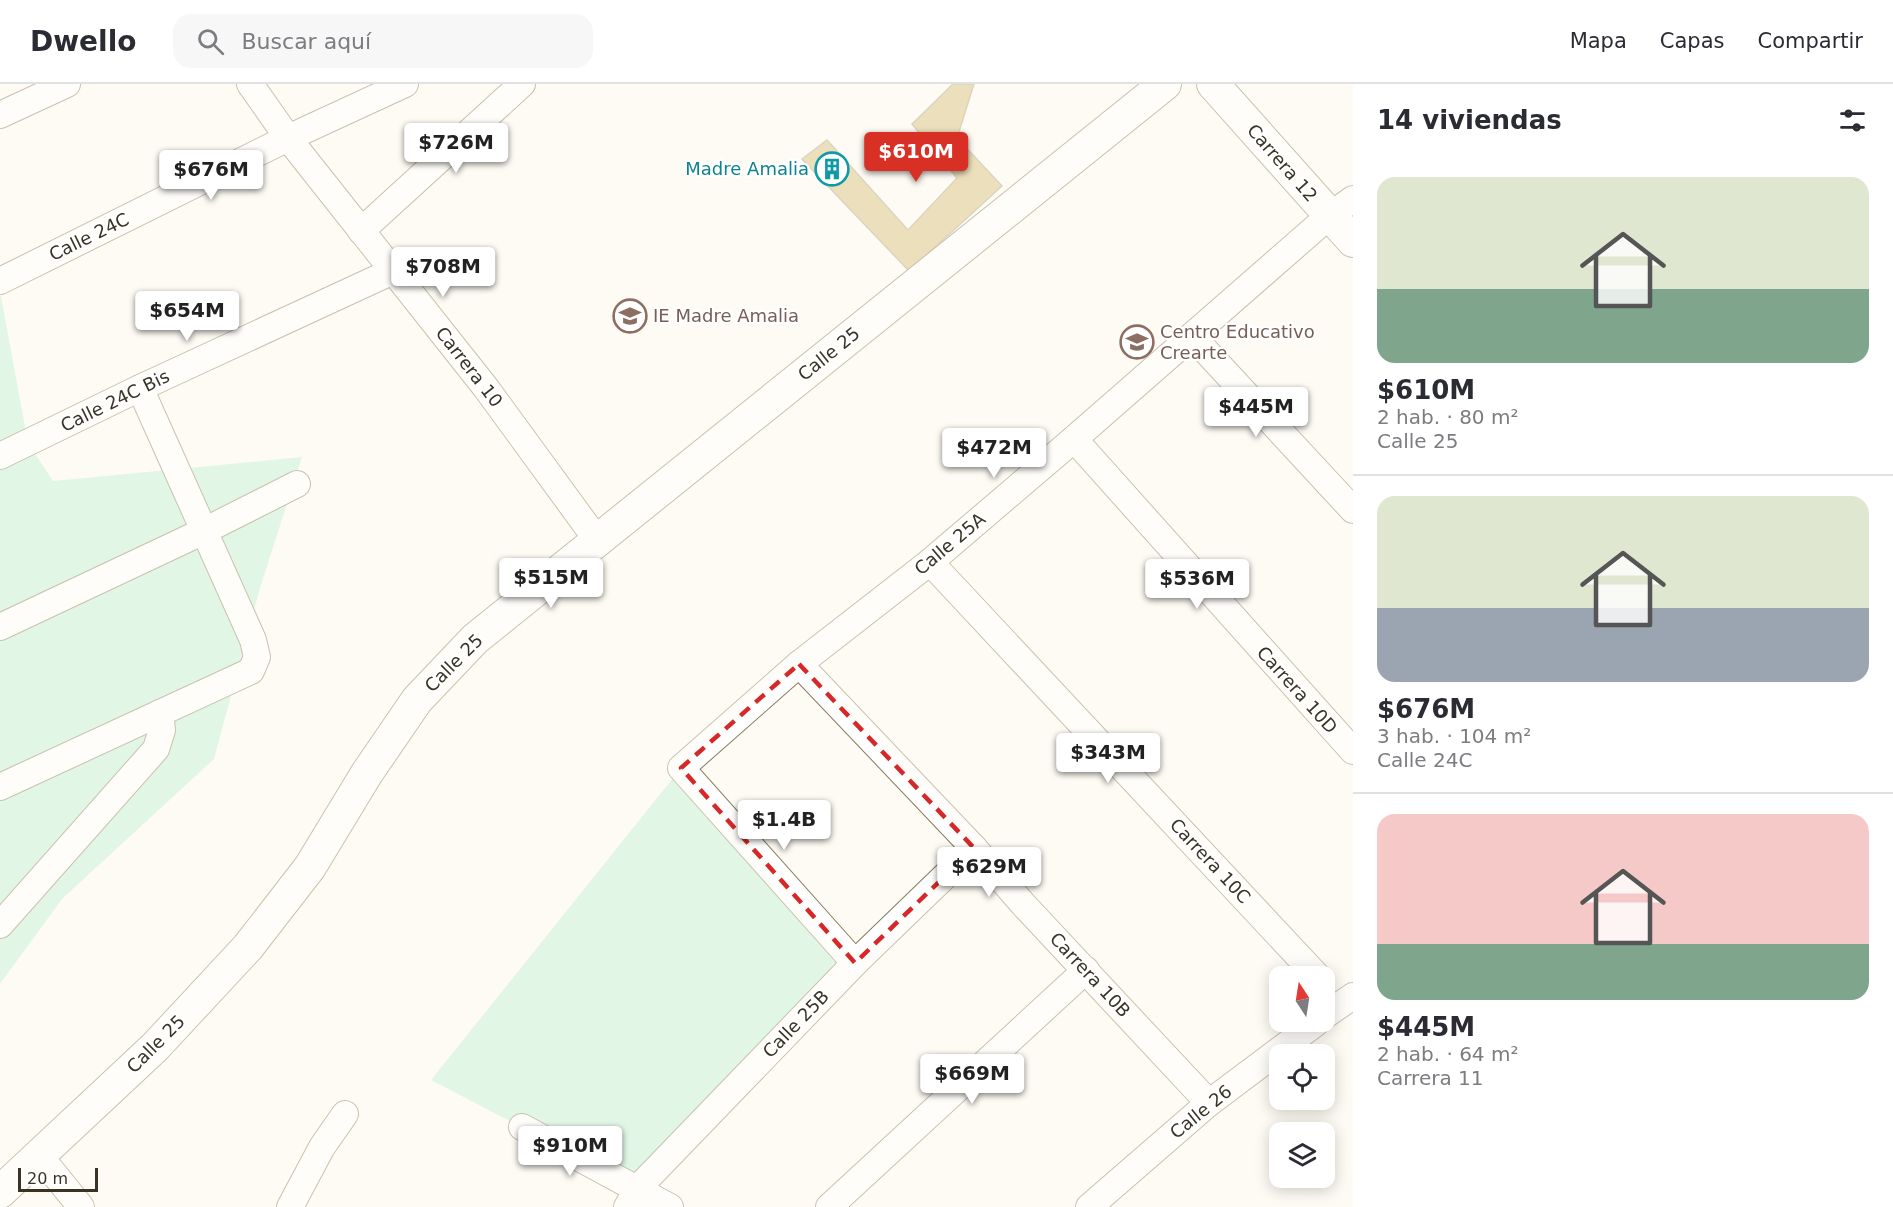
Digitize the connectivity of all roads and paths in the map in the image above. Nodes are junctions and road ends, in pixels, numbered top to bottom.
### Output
1 (67, 84) edge
2 (250, 84) edge
3 (405, 84) edge
4 (522, 84) edge
5 (1165, 84) edge
6 (1213, 84) edge
7 (0, 115) edge
8 (288, 138) junction
9 (1341, 208) edge
10 (361, 231) junction
11 (1353, 241) edge
12 (393, 271) junction
13 (0, 281) edge
14 (1192, 336) junction
15 (140, 388) junction
16 (1074, 439) junction
17 (0, 456) edge
18 (297, 484) dead end
19 (1353, 510) edge
20 (204, 531) junction
21 (597, 540) junction
22 (930, 562) junction
23 (0, 627) edge
24 (799, 664) junction
25 (160, 712) junction
26 (1353, 751) edge
27 (0, 787) edge
28 (974, 848) junction
29 (0, 925) edge
30 (855, 963) junction
31 (1308, 966) edge
32 (1086, 970) junction
33 (1304, 1032) edge
34 (1209, 1103) junction
35 (345, 1114) dead end
36 (522, 1127) dead end
37 (38, 1154) junction
38 (0, 1192) edge
39 (632, 1198) edge
40 (81, 1207) edge
41 (290, 1207) edge
42 (670, 1207) edge
43 (829, 1207) edge
44 (1089, 1207) edge

1 - 7 street
2 - 8 street, Carrera 10
3 - 8 street, Calle 24C
4 - 10 street
5 - 21 street, Calle 25
6 - 9 street, Carrera 12
8 - 10 street, Carrera 10
8 - 13 street, Calle 24C
9 - 11 street, Carrera 12
9 - 14 street, Calle 25A
10 - 12 street, Carrera 10
12 - 15 street, Calle 24C Bis
12 - 21 street, Carrera 10
14 - 16 street, Calle 25A
14 - 19 street
15 - 17 street, Calle 24C Bis
15 - 20 street
16 - 22 street, Calle 25A
16 - 26 street, Carrera 10D
18 - 20 street
20 - 23 street
20 - 25 street
21 - 37 street, Calle 25
22 - 24 street, Calle 25A
22 - 31 street, Carrera 10C
24 - 28 street, Carrera 10B
24 - 30 street, Calle 25A
25 - 27 street
25 - 29 street
28 - 30 street, Calle 25B
28 - 32 street, Carrera 10B
30 - 39 street, Calle 25B
32 - 34 street, Carrera 10B
32 - 43 street
33 - 34 street, Calle 26
34 - 44 street, Calle 26
35 - 41 street
36 - 39 street
37 - 38 street, Calle 25
37 - 40 street
39 - 42 street

